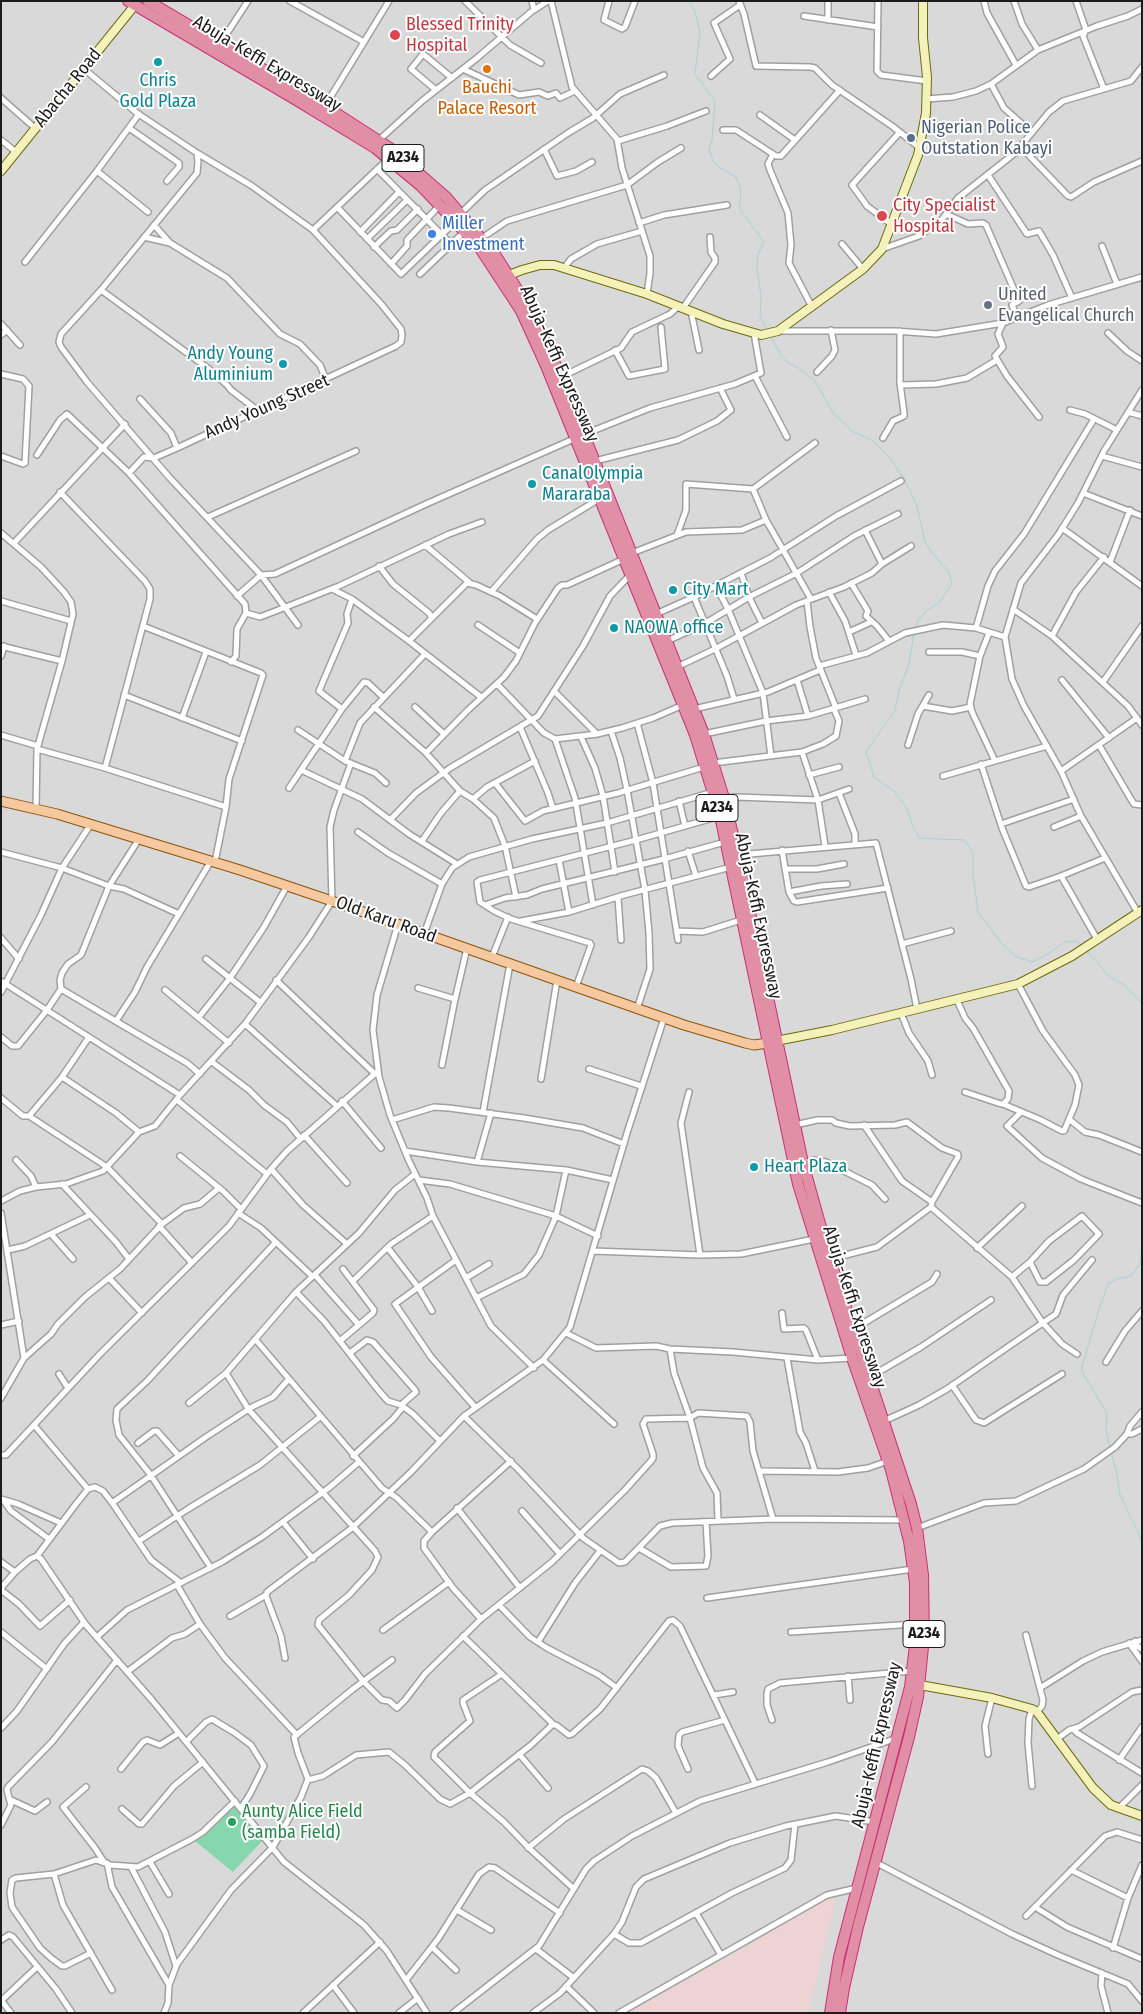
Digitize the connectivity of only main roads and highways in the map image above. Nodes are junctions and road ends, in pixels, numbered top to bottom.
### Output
1 (148, 1) edge
2 (132, 3) edge
3 (448, 207) junction
4 (580, 436) junction
5 (628, 556) junction
6 (709, 765) junction
7 (1, 802) edge
8 (772, 1042) junction
9 (830, 2013) edge
10 (840, 2013) edge

1 - 3 highway, Abuja-Keffi Expressway / A234
2 - 3 highway, Abuja-Keffi Expressway / A234
3 - 4 highway, Abuja-Keffi Expressway / A234
3 - 4 highway, Abuja-Keffi Expressway / A234
4 - 5 highway, Abuja-Keffi Expressway / A234
4 - 5 highway, Abuja-Keffi Expressway / A234
5 - 6 highway, Abuja-Keffi Expressway / A234
5 - 6 highway, Abuja-Keffi Expressway / A234
6 - 8 highway, Abuja-Keffi Expressway / A234
6 - 8 highway, Abuja-Keffi Expressway / A234
7 - 8 main road, Old Karu Road
8 - 9 highway, Abuja-Keffi Expressway / A234
8 - 10 highway, Abuja-Keffi Expressway / A234

